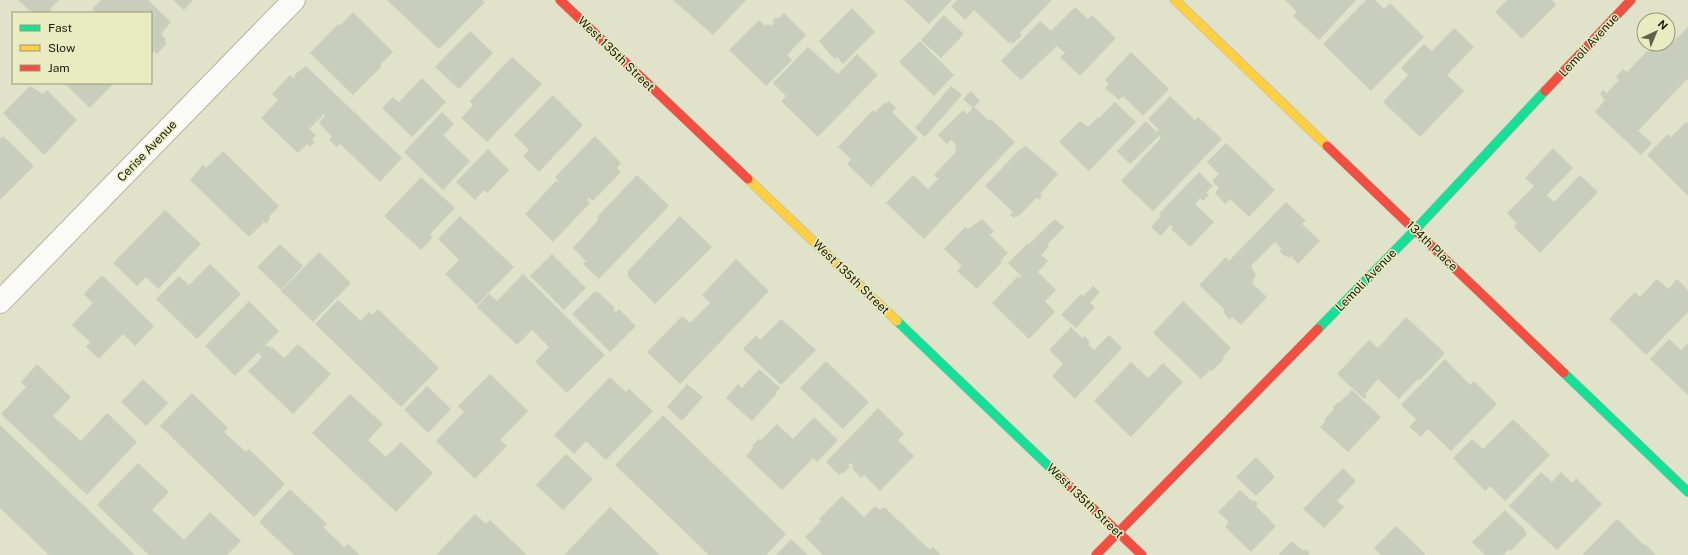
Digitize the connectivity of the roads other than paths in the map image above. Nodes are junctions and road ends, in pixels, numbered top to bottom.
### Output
1 (294, 0) edge
2 (560, 0) edge
3 (1175, 0) edge
4 (1631, 0) edge
5 (1415, 230) junction
6 (0, 302) edge
7 (1688, 492) edge
8 (1118, 532) junction
9 (1096, 555) edge
10 (1142, 555) edge

1 - 6 street, Cerise Avenue
2 - 8 street, West 135th Street
3 - 5 street, 134th Place
4 - 5 street, Lemoli Avenue
5 - 7 street, 134th Place
5 - 8 street, Lemoli Avenue
8 - 9 street, Lemoli Avenue
8 - 10 street, West 135th Street

